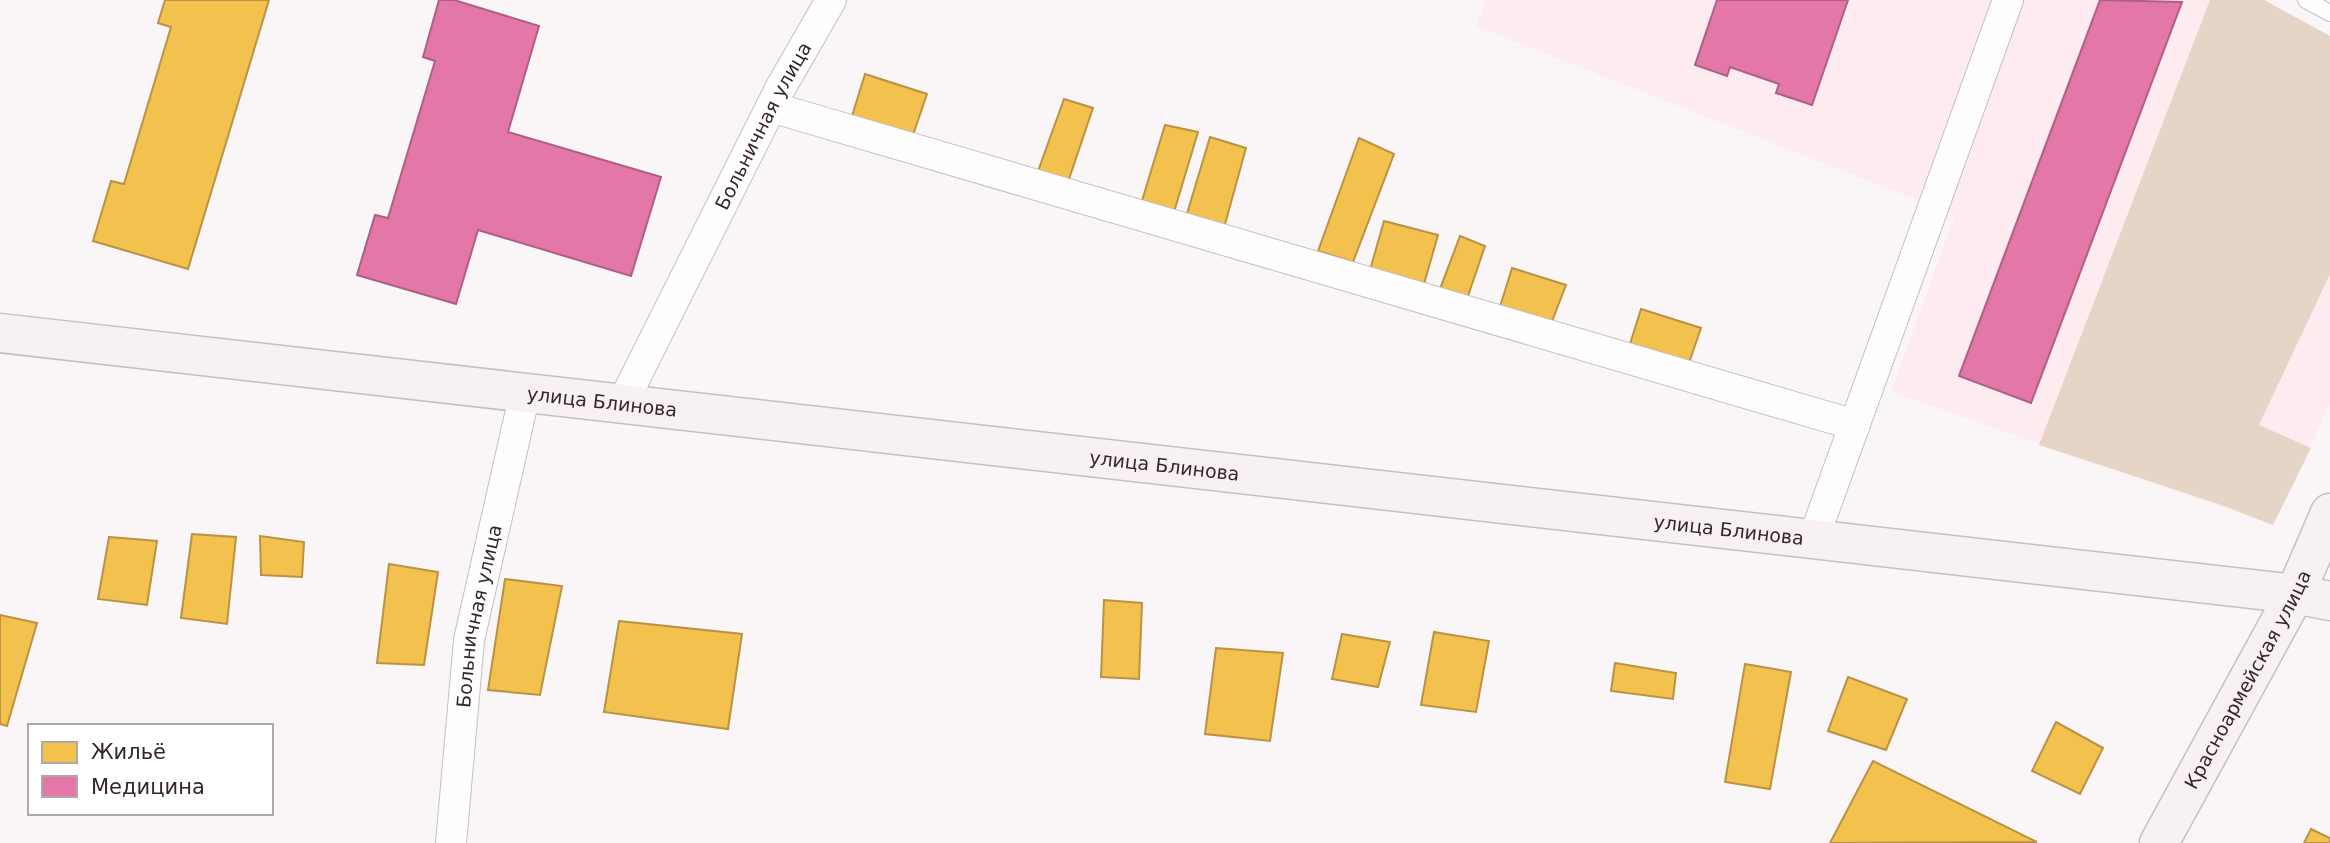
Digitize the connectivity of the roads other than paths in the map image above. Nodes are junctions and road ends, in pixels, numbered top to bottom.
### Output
1 (831, 0) edge
2 (2008, 0) edge
3 (2306, 0) edge
4 (2330, 13) edge
5 (771, 107) junction
6 (0, 333) edge
7 (525, 393) junction
8 (622, 404) junction
9 (1855, 425) junction
10 (2330, 513) edge
11 (1813, 540) junction
12 (2313, 598) edge
13 (451, 843) edge
14 (2159, 843) edge

1 - 5 street, Больничная улица
2 - 9 street
3 - 4 lane
5 - 8 street, Больничная улица
5 - 9 street
6 - 7 main road, улица Блинова
7 - 8 main road, улица Блинова
7 - 13 street, Больничная улица
8 - 11 main road, улица Блинова
9 - 11 street
10 - 12 main road, Красноармейская улица
11 - 12 main road, улица Блинова
12 - 14 main road, Красноармейская улица

